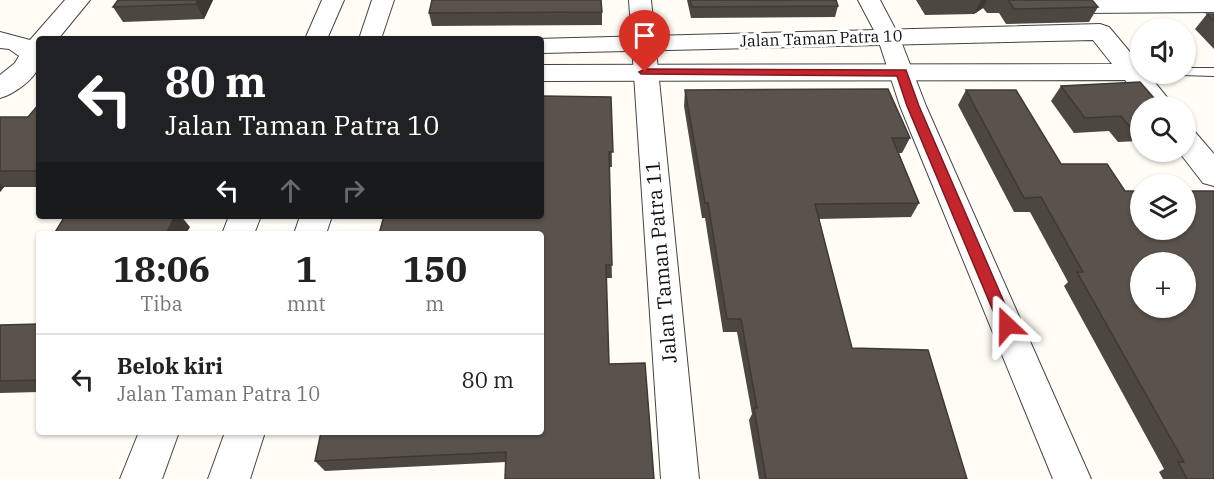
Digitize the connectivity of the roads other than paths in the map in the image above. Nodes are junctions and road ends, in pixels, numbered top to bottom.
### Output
1 (78, 0) edge
2 (333, 0) edge
3 (383, 0) edge
4 (640, 0) edge
5 (869, 0) edge
6 (1081, 3) edge
7 (1214, 5) edge
8 (1100, 32) junction
9 (47, 36) edge
10 (317, 36) edge
11 (371, 36) edge
12 (888, 36) junction
13 (0, 40) edge
14 (544, 45) edge
15 (36, 48) edge
16 (644, 58) junction
17 (1130, 65) edge
18 (902, 72) junction
19 (1130, 72) edge
20 (1196, 72) edge
21 (1214, 72) edge
22 (544, 73) edge
23 (36, 86) edge
24 (2, 88) edge
25 (1196, 153) edge
26 (1214, 175) edge
27 (158, 435) edge
28 (244, 435) edge
29 (141, 479) edge
30 (229, 479) edge
31 (680, 479) edge
32 (1072, 479) edge

1 - 9 street
2 - 10 street
3 - 11 street
4 - 16 street, Jalan Taman Patra 11
5 - 12 street
6 - 7 street
6 - 8 street
8 - 12 street, Jalan Taman Patra 10
8 - 17 street
12 - 16 street, Jalan Taman Patra 10
12 - 18 street
13 - 15 street
14 - 16 street, Jalan Taman Patra 10
15 - 24 street
16 - 18 street, Jalan Taman Patra 10
16 - 22 street, Jalan Taman Patra 10
16 - 31 street, Jalan Taman Patra 11
18 - 19 street, Jalan Taman Patra 10
18 - 32 street
20 - 21 lane
23 - 24 street
25 - 26 street
27 - 29 street
28 - 30 street

